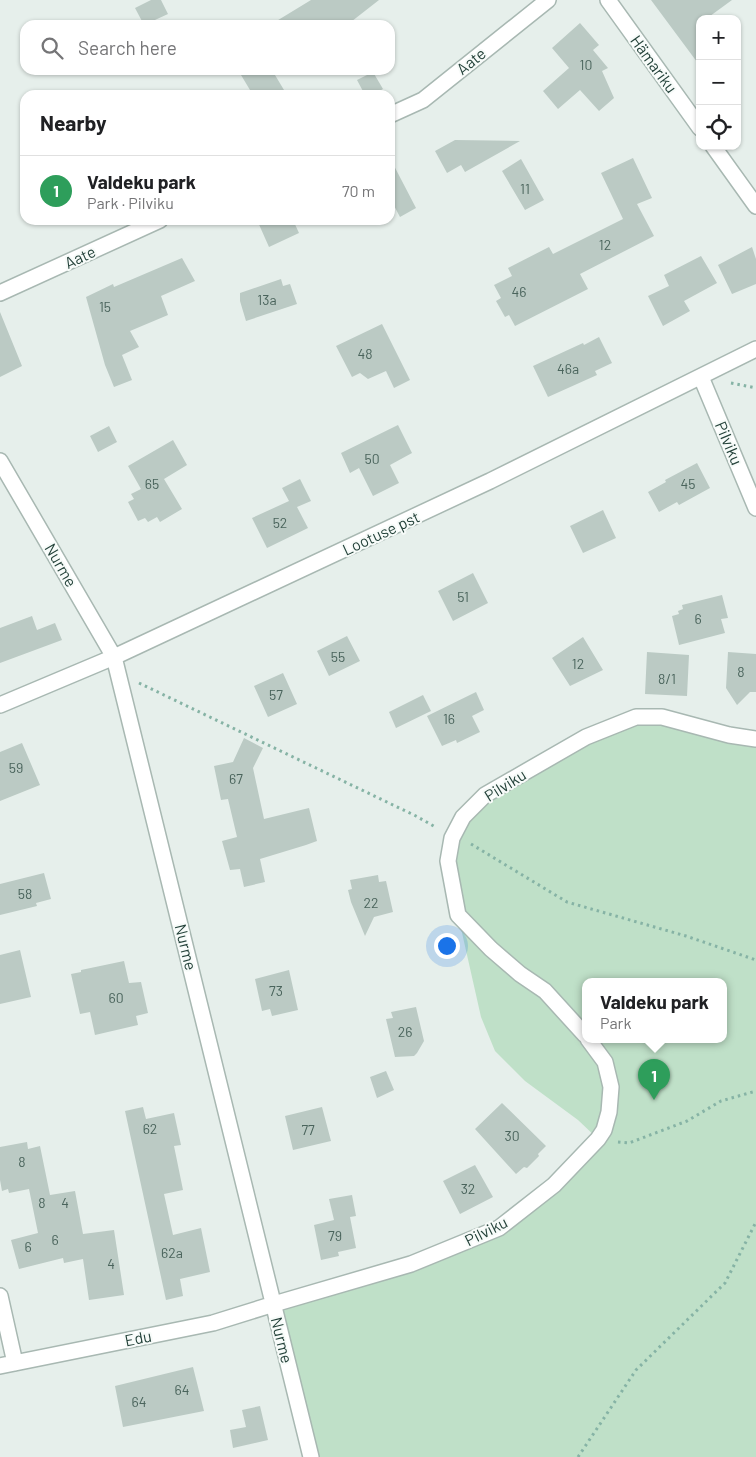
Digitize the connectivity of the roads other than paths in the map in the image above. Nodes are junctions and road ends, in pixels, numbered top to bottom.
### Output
1 (548, 0) edge
2 (608, 0) edge
3 (395, 113) edge
4 (696, 122) edge
5 (716, 150) edge
6 (756, 206) edge
7 (149, 225) edge
8 (0, 293) edge
9 (756, 349) edge
10 (701, 377) junction
11 (0, 461) edge
12 (756, 508) edge
13 (114, 657) junction
14 (0, 705) edge
15 (756, 739) edge
16 (582, 1032) edge
17 (591, 1043) edge
18 (0, 1296) edge
19 (274, 1304) junction
20 (7, 1364) edge
21 (311, 1457) edge

1 - 3 street, Aate
2 - 4 street, Hämariku
5 - 6 street
7 - 8 street, Aate
9 - 10 street, Lootuse pst
10 - 12 street, Pilviku
10 - 13 street, Lootuse pst
11 - 13 street, Nurme
13 - 14 street, Lootuse pst
13 - 19 street, Nurme
15 - 16 street, Pilviku
17 - 19 street, Pilviku
18 - 20 street
19 - 20 street, Edu
19 - 21 street, Nurme

